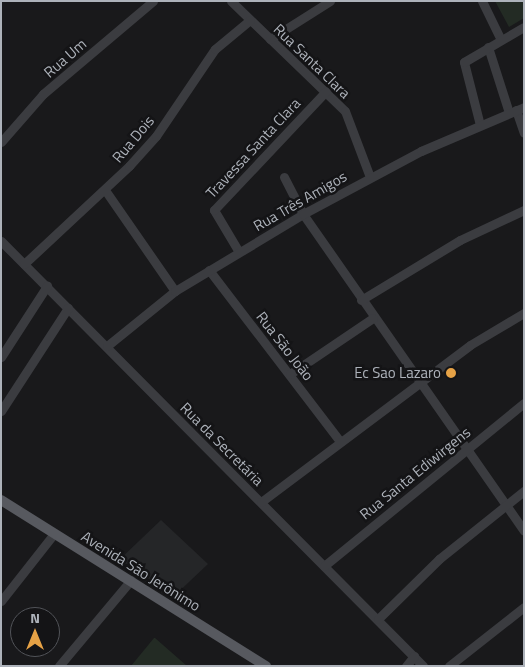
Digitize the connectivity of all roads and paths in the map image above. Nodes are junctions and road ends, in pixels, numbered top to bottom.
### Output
1 (153, 1) edge
2 (231, 1) edge
3 (330, 1) edge
4 (482, 1) edge
5 (250, 20) junction
6 (524, 27) edge
7 (270, 39) junction
8 (501, 40) junction
9 (488, 47) junction
10 (326, 92) junction
11 (516, 110) edge
12 (480, 125) junction
13 (524, 133) edge
14 (1, 142) edge
15 (284, 177) dead end
16 (370, 177) junction
17 (105, 190) junction
18 (524, 210) edge
19 (303, 214) junction
20 (1, 241) edge
21 (239, 252) junction
22 (24, 264) junction
23 (208, 270) junction
24 (47, 286) junction
25 (175, 291) junction
26 (361, 300) junction
27 (68, 308) junction
28 (524, 313) edge
29 (373, 318) junction
30 (107, 346) junction
31 (1, 357) edge
32 (290, 374) junction
33 (421, 380) junction
34 (524, 403) edge
35 (1, 411) edge
36 (339, 440) junction
37 (467, 448) junction
38 (524, 491) edge
39 (1, 500) edge
40 (261, 502) junction
41 (506, 502) junction
42 (524, 531) edge
43 (53, 535) junction
44 (324, 566) junction
45 (131, 580) junction
46 (1, 601) edge
47 (524, 607) edge
48 (378, 620) junction
49 (414, 656) junction
50 (60, 666) edge
51 (266, 666) edge
52 (406, 666) edge
53 (423, 666) edge
54 (449, 666) edge

1 - 14 street, Rua Um
2 - 5 street, Rua Santa Clara
3 - 7 street
4 - 8 street
5 - 7 street, Rua Santa Clara
5 - 17 street, Rua Dois
6 - 8 street
7 - 10 street, Rua Santa Clara
8 - 9 street
9 - 11 street
9 - 12 street
10 - 16 street, Rua Santa Clara
10 - 21 street, Travessa Santa Clara
11 - 12 street, Rua Três Amigos
11 - 13 street
12 - 16 street, Rua Três Amigos
15 - 19 street
16 - 19 street, Rua Três Amigos
17 - 22 street, Rua Dois
17 - 25 street
18 - 26 street
19 - 21 street, Rua Três Amigos
19 - 26 street
20 - 22 street, Rua da Secretária
21 - 23 street, Rua Três Amigos
22 - 24 street, Rua da Secretária
23 - 25 street, Rua Três Amigos
23 - 32 street, Rua São João
24 - 27 street, Rua da Secretária
24 - 31 street
25 - 30 street, Rua Três Amigos
26 - 29 street
27 - 30 street, Rua da Secretária
27 - 35 street
28 - 33 street
29 - 32 street
29 - 33 street
30 - 40 street, Rua da Secretária
32 - 36 street, Rua São João
33 - 36 street
33 - 37 street
34 - 37 street, Rua Santa Ediwirgens
36 - 40 street
37 - 41 street
37 - 44 street, Rua Santa Ediwirgens
38 - 41 street
39 - 43 main road, Avenida São Jerônimo
40 - 44 street, Rua da Secretária
41 - 42 street
41 - 48 street
43 - 45 main road, Avenida São Jerônimo
43 - 46 street
44 - 48 street, Rua da Secretária
45 - 50 street
45 - 51 main road, Avenida São Jerônimo
47 - 54 street
48 - 49 street, Rua da Secretária
49 - 52 street
49 - 53 street, Rua da Secretária

